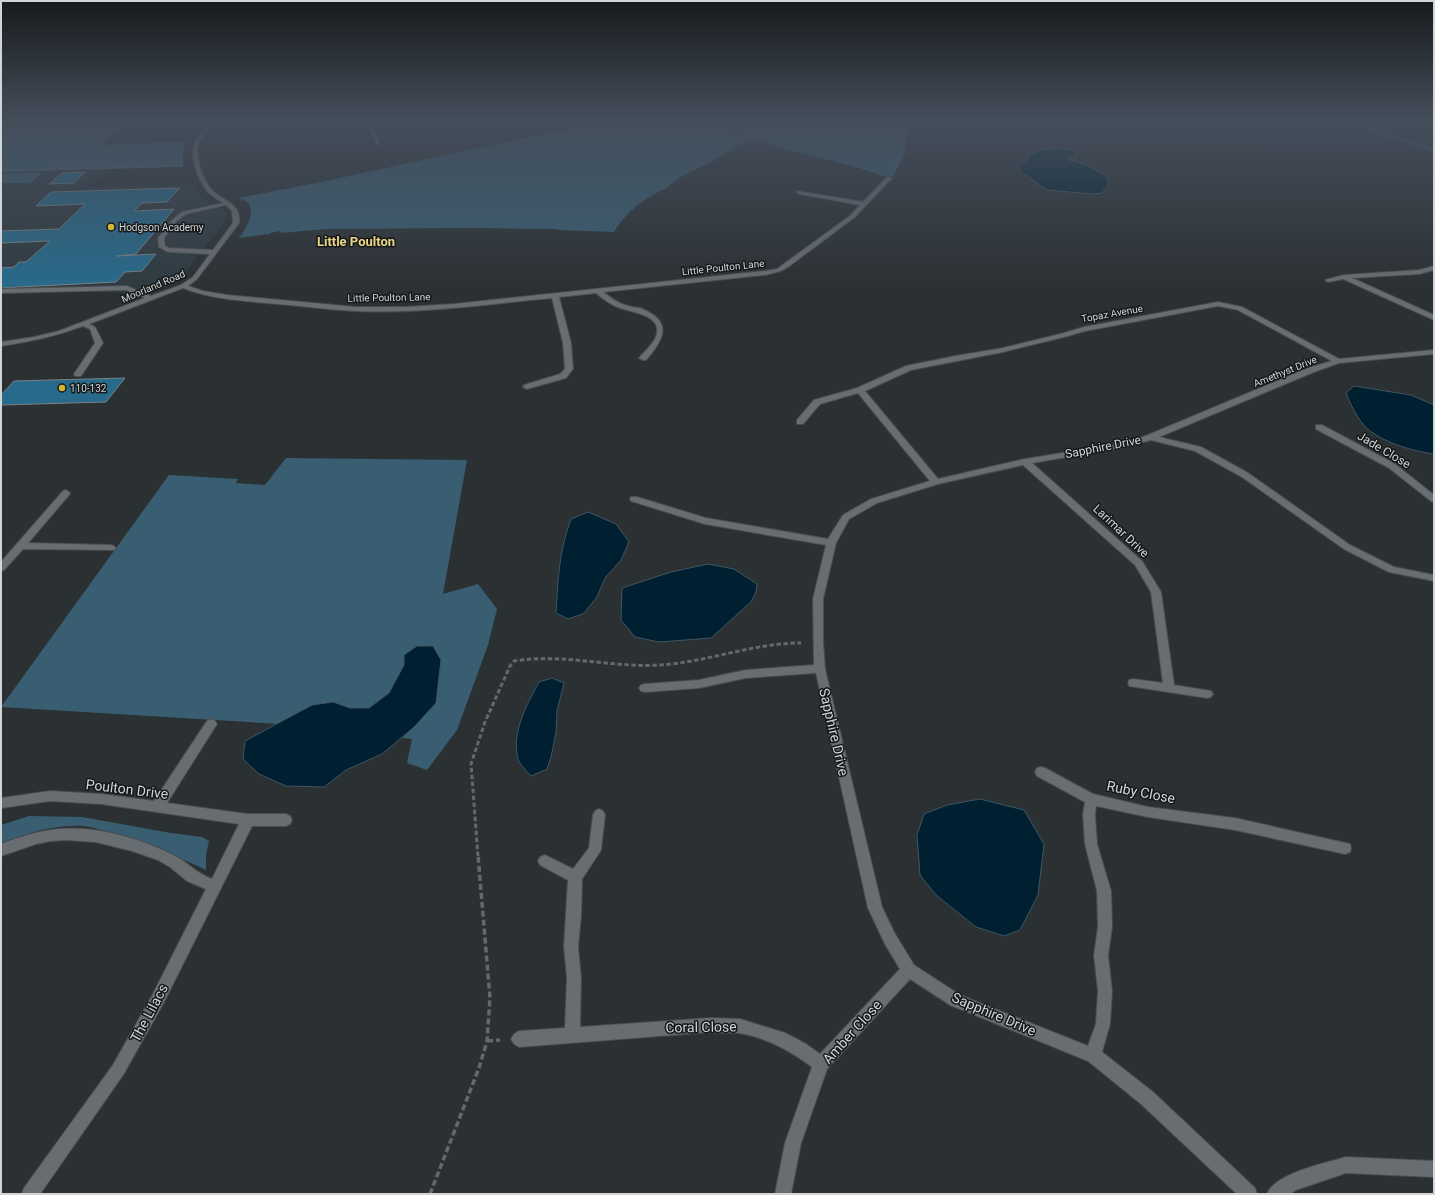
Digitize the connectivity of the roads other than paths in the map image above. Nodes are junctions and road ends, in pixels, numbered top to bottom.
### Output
1 (203, 177) edge
2 (889, 178) dead end
3 (799, 192) dead end
4 (228, 203) junction
5 (864, 204) junction
6 (213, 252) junction
7 (1434, 268) edge
8 (1344, 277) junction
9 (1328, 280) dead end
10 (183, 286) junction
11 (597, 290) junction
12 (1, 291) edge
13 (555, 295) junction
14 (151, 298) junction
15 (1434, 318) edge
16 (84, 324) junction
17 (1, 344) edge
18 (1434, 352) edge
19 (643, 358) dead end
20 (1338, 361) junction
21 (78, 374) dead end
22 (527, 387) dead end
23 (860, 390) junction
24 (800, 422) dead end
25 (1319, 427) dead end
26 (1151, 437) junction
27 (1025, 462) junction
28 (936, 482) junction
29 (66, 493) dead end
30 (634, 499) dead end
31 (1434, 499) edge
32 (832, 543) junction
33 (21, 546) junction
34 (111, 548) dead end
35 (1, 568) edge
36 (1434, 578) edge
37 (820, 669) junction
38 (1133, 682) dead end
39 (1169, 687) junction
40 (645, 688) dead end
41 (1207, 694) dead end
42 (211, 724) dead end
43 (1041, 772) dead end
44 (1091, 799) junction
45 (1, 803) edge
46 (158, 806) junction
47 (599, 815) dead end
48 (248, 820) junction
49 (286, 820) dead end
50 (1345, 848) dead end
51 (1, 850) edge
52 (545, 861) dead end
53 (575, 877) junction
54 (214, 886) junction
55 (909, 970) junction
56 (572, 1034) junction
57 (519, 1039) dead end
58 (1093, 1055) junction
59 (821, 1064) junction
60 (1434, 1169) edge
61 (30, 1194) edge
62 (783, 1194) edge
63 (1249, 1194) edge
64 (1275, 1194) edge

1 - 4 street
2 - 5 street, Little Poulton Lane
3 - 5 street
4 - 6 street, Moorland Road
4 - 6 street
5 - 11 street, Little Poulton Lane
6 - 10 street, Moorland Road
7 - 8 street
8 - 9 street
8 - 15 street
10 - 13 street, Little Poulton Lane
10 - 14 street, Moorland Road
11 - 13 street, Little Poulton Lane
11 - 19 street
12 - 14 street
13 - 22 street
14 - 16 street, Moorland Road
16 - 17 street, Moorland Road
16 - 21 street
18 - 20 street, Amethyst Drive
20 - 23 street, Topaz Avenue
20 - 26 street, Amethyst Drive
23 - 24 street, Topaz Avenue
23 - 28 street
25 - 31 street, Jade Close
26 - 27 street, Sapphire Drive
26 - 36 street, Sapphire Drive
27 - 28 street, Sapphire Drive
27 - 39 street, Larimar Drive
28 - 32 street, Sapphire Drive
29 - 33 street
30 - 32 street
32 - 37 street, Sapphire Drive
33 - 34 street
33 - 35 street
37 - 40 street
37 - 55 street, Sapphire Drive
38 - 39 street
39 - 41 street
42 - 46 street
43 - 44 street
44 - 50 street, Ruby Close
44 - 58 street, Ruby Close
45 - 46 street, Poulton Drive
46 - 48 street, Poulton Drive
47 - 53 street
48 - 49 street, Poulton Drive
48 - 54 street, The Lilacs
51 - 54 street
52 - 53 street
53 - 56 street
54 - 61 street, The Lilacs
55 - 58 street, Sapphire Drive
55 - 59 street, Amber Close
56 - 57 street, Coral Close
56 - 59 street, Coral Close
58 - 63 street, Sapphire Drive
59 - 62 street, Amber Close
60 - 64 street

